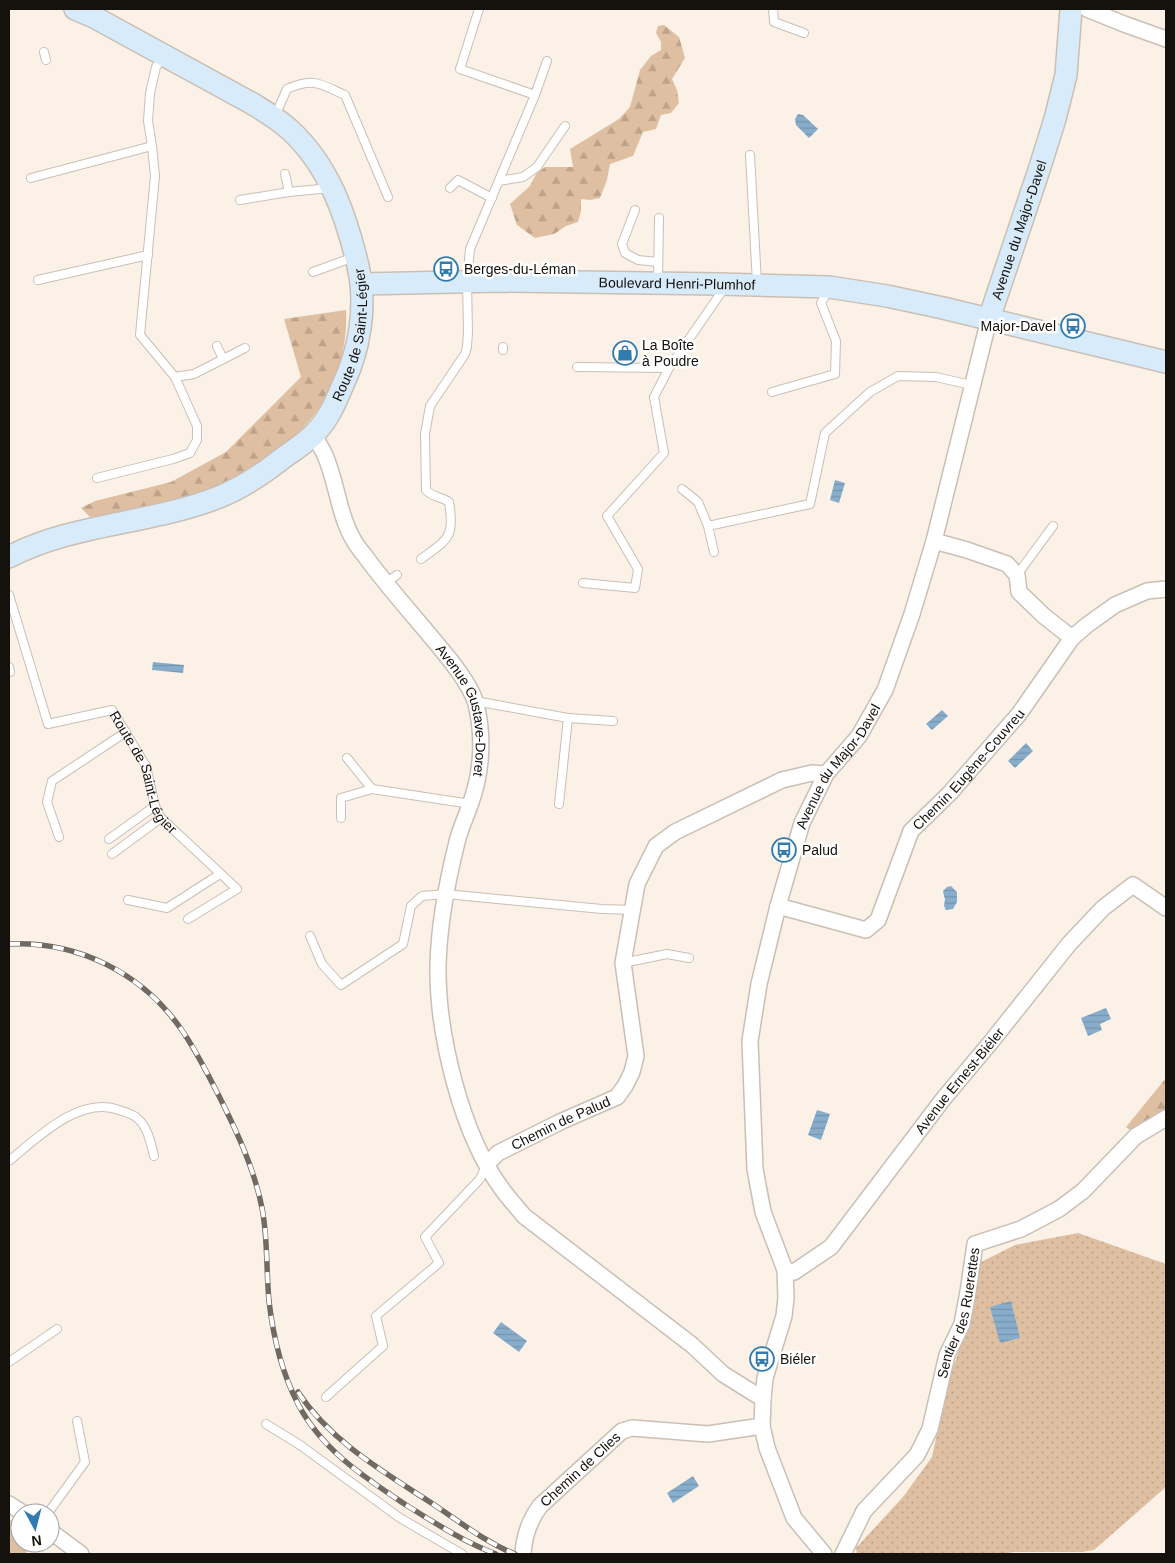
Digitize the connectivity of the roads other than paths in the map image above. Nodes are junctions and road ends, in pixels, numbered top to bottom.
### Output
1 (75, 9) edge
2 (479, 9) edge
3 (773, 9) edge
4 (1072, 9) edge
5 (1087, 9) edge
6 (804, 34) dead end
7 (1166, 39) edge
8 (164, 55) junction
9 (547, 61) dead end
10 (535, 95) junction
11 (275, 118) junction
12 (565, 126) dead end
13 (152, 146) junction
14 (750, 154) dead end
15 (285, 174) dead end
16 (31, 178) dead end
17 (499, 181) junction
18 (332, 188) junction
19 (450, 188) dead end
20 (289, 192) junction
21 (388, 197) dead end
22 (492, 198) junction
23 (240, 200) dead end
24 (635, 210) dead end
25 (659, 218) dead end
26 (148, 255) junction
27 (356, 256) junction
28 (313, 272) dead end
29 (658, 272) junction
30 (38, 280) dead end
31 (468, 281) junction
32 (362, 284) junction
33 (727, 284) junction
34 (757, 285) junction
35 (830, 287) junction
36 (988, 319) junction
37 (217, 346) dead end
38 (245, 348) dead end
39 (223, 359) junction
40 (1166, 362) edge
41 (577, 367) dead end
42 (669, 368) junction
43 (175, 377) junction
44 (971, 385) junction
45 (772, 392) dead end
46 (314, 435) junction
47 (98, 478) dead end
48 (682, 489) dead end
49 (708, 526) junction
50 (1052, 526) dead end
51 (934, 541) junction
52 (714, 552) dead end
53 (9, 557) edge
54 (422, 559) dead end
55 (1017, 575) junction
56 (583, 582) dead end
57 (1166, 589) edge
58 (9, 596) edge
59 (1072, 638) junction
60 (475, 702) junction
61 (568, 718) junction
62 (613, 721) dead end
63 (126, 732) junction
64 (347, 758) dead end
65 (826, 774) junction
66 (372, 789) junction
67 (471, 804) junction
68 (560, 804) dead end
69 (155, 806) junction
70 (161, 818) junction
71 (341, 818) dead end
72 (59, 837) dead end
73 (110, 839) dead end
74 (112, 854) dead end
75 (220, 874) junction
76 (446, 894) junction
77 (128, 900) dead end
78 (778, 906) junction
79 (1166, 908) edge
80 (632, 910) junction
81 (188, 919) dead end
82 (310, 936) dead end
83 (689, 958) dead end
84 (623, 963) junction
85 (1166, 1118) edge
86 (154, 1156) dead end
87 (9, 1161) edge
88 (487, 1164) junction
89 (785, 1270) junction
90 (58, 1329) dead end
91 (9, 1362) edge
92 (326, 1397) dead end
93 (763, 1399) junction
94 (77, 1421) dead end
95 (266, 1424) dead end
96 (762, 1426) junction
97 (55, 1503) edge
98 (60, 1538) edge
99 (81, 1554) edge
100 (462, 1554) edge
101 (523, 1554) edge
102 (824, 1554) edge
103 (843, 1554) edge

1 - 8 street, Route de Saint-Légier
2 - 10 lane
3 - 6 lane
4 - 36 street, Avenue du Major-Davel
5 - 7 street
8 - 11 street, Route de Saint-Légier
8 - 13 lane
9 - 10 lane
10 - 17 lane
11 - 18 street, Route de Saint-Légier
11 - 21 lane
12 - 17 lane
13 - 16 lane
13 - 26 lane
14 - 34 lane
15 - 20 lane
17 - 22 lane
18 - 20 lane
18 - 27 street, Route de Saint-Légier
19 - 22 lane
20 - 23 lane
22 - 31 lane
24 - 29 lane
25 - 29 lane
26 - 30 lane
26 - 43 lane
27 - 28 lane
27 - 32 street, Route de Saint-Légier
29 - 31 street, Boulevard Henri-Plumhof
29 - 33 street, Boulevard Henri-Plumhof
31 - 32 street, Boulevard Henri-Plumhof
31 - 54 lane
32 - 46 street, Route de Saint-Légier
33 - 34 street, Boulevard Henri-Plumhof
33 - 42 lane
34 - 35 street, Boulevard Henri-Plumhof
35 - 36 street, Boulevard Henri-Plumhof
35 - 45 lane
36 - 40 street, Boulevard Henri-Plumhof
36 - 44 street, Avenue du Major-Davel
37 - 39 lane
38 - 39 lane
39 - 43 lane
41 - 42 lane
42 - 56 lane
43 - 47 lane
44 - 49 lane
44 - 51 street, Avenue du Major-Davel
46 - 53 street, Route de Saint-Légier
46 - 60 street, Avenue Gustave-Doret
48 - 49 lane
49 - 52 lane
50 - 55 lane
51 - 55 street
51 - 65 street, Avenue du Major-Davel
55 - 59 street
57 - 59 street, Chemin Eugène-Couvreu
58 - 63 lane, Route de Saint-Légier
59 - 78 street, Chemin Eugène-Couvreu
60 - 61 lane
60 - 67 street, Avenue Gustave-Doret
61 - 62 lane
61 - 68 lane
63 - 69 lane, Route de Saint-Légier
63 - 72 lane
64 - 66 lane
65 - 78 street, Avenue du Major-Davel
65 - 80 street, Chemin de Palud
66 - 67 lane
66 - 71 lane
67 - 76 street, Avenue Gustave-Doret
69 - 70 lane, Route de Saint-Légier
69 - 73 lane
70 - 74 lane
70 - 75 lane, Route de Saint-Légier
75 - 77 lane
75 - 81 lane, Route de Saint-Légier
76 - 80 lane
76 - 82 lane
76 - 88 street, Avenue Gustave-Doret
78 - 89 street, Avenue du Major-Davel
79 - 89 street, Avenue Ernest-Biéler
80 - 84 street, Chemin de Palud
83 - 84 lane
84 - 88 street, Chemin de Palud
85 - 103 street, Sentier des Ruerettes
86 - 87 lane
88 - 92 lane
88 - 93 street
89 - 93 street, Avenue du Major-Davel
90 - 91 lane
93 - 96 street, Avenue du Major-Davel
94 - 97 lane
95 - 100 lane
96 - 101 street, Chemin de Clies
96 - 102 street, Avenue du Major-Davel
98 - 99 street

